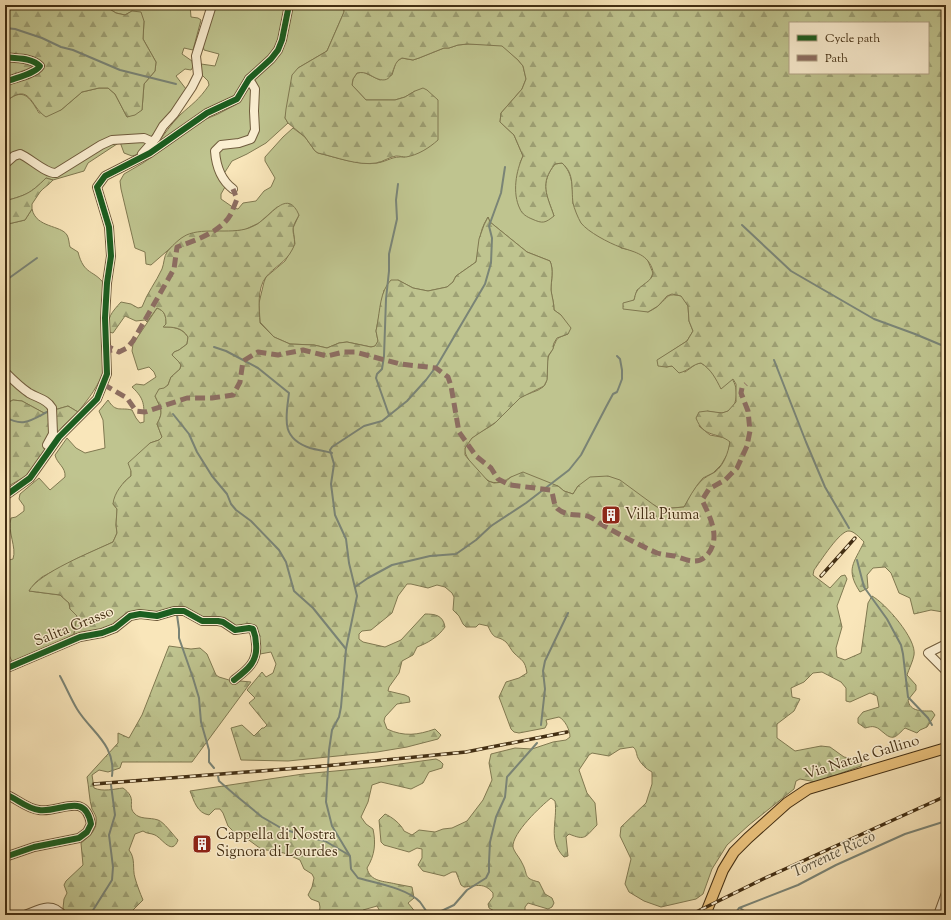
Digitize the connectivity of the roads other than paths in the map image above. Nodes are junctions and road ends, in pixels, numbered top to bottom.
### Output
1 (212, 5) edge
2 (290, 5) edge
3 (5, 57) edge
4 (249, 79) junction
5 (5, 82) edge
6 (153, 142) junction
7 (137, 159) junction
8 (5, 164) edge
9 (233, 189) dead end
10 (5, 372) edge
11 (39, 465) junction
12 (5, 496) edge
13 (946, 644) edge
14 (5, 669) edge
15 (946, 671) edge
16 (234, 680) dead end
17 (946, 748) edge
18 (5, 794) edge
19 (5, 857) edge
20 (946, 894) edge
21 (25, 915) edge
22 (62, 915) edge
23 (705, 915) edge
24 (938, 915) edge

1 - 6 street
2 - 4 street
3 - 5 street
4 - 7 street
4 - 9 street
6 - 7 street
6 - 8 street
7 - 11 street
10 - 11 street
11 - 12 street
13 - 15 street
14 - 16 street, Salita Grasso
17 - 23 main road, Via Natale Gallino
18 - 19 street
20 - 24 street
21 - 22 street

